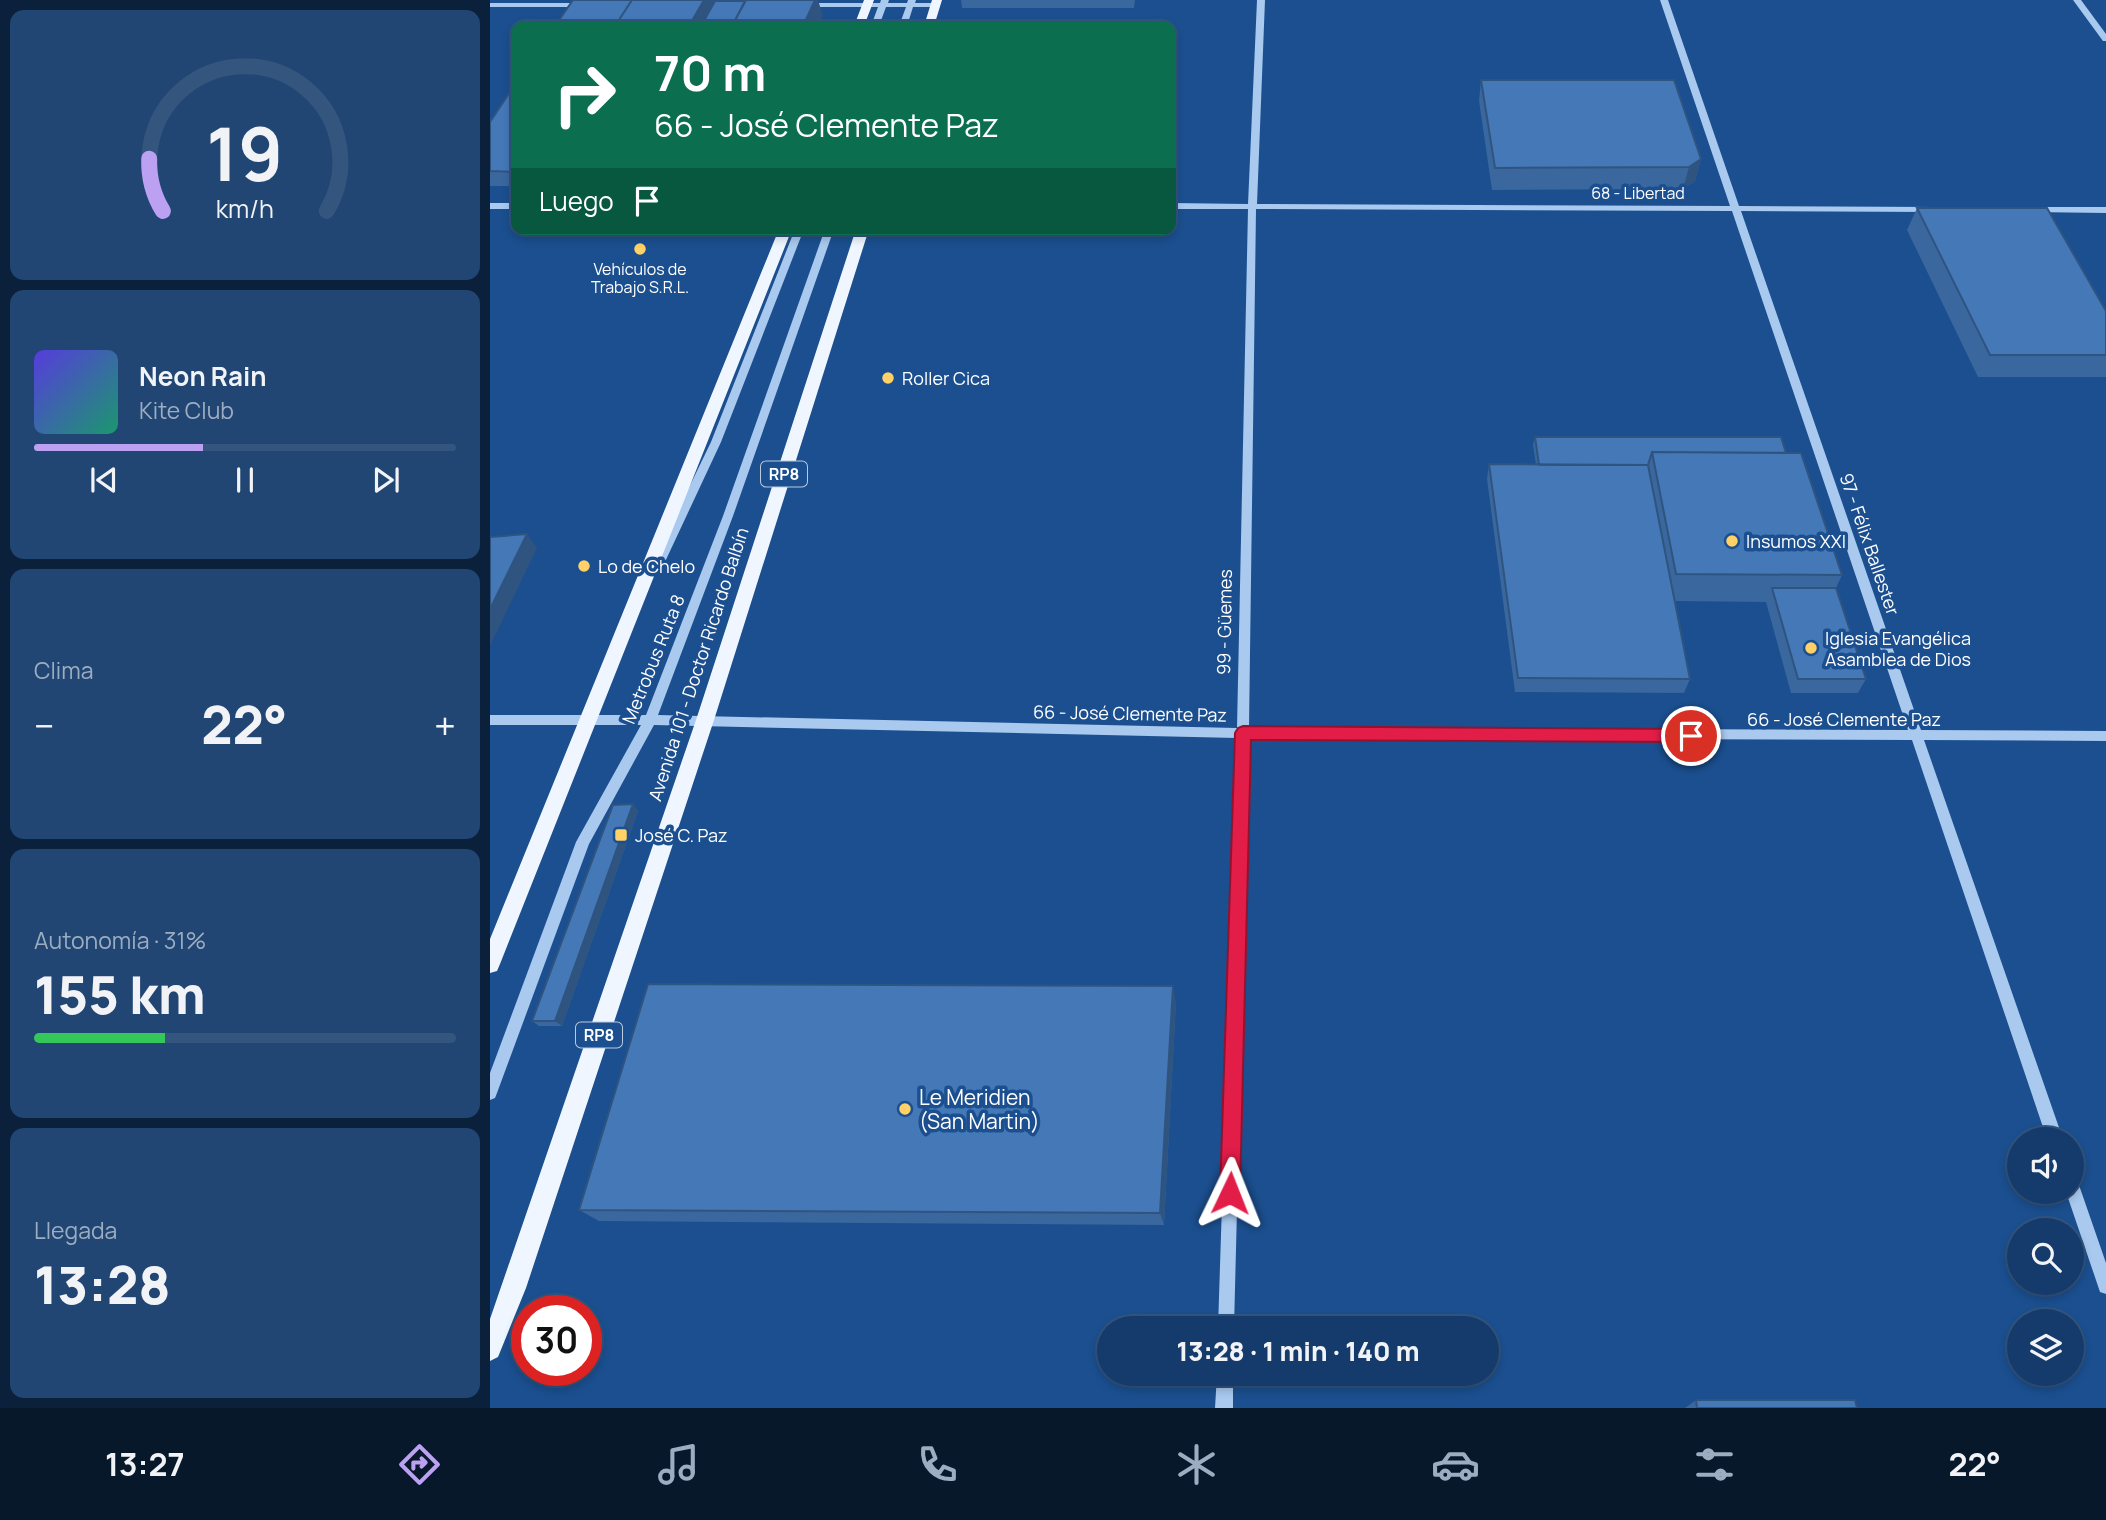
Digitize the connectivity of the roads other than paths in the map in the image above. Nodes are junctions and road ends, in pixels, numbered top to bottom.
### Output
1 (1261, 0) edge
2 (1664, 0) edge
3 (2077, 0) edge
4 (884, 2) edge
5 (911, 2) edge
6 (936, 2) edge
7 (868, 3) edge
8 (490, 5) edge
9 (602, 5) edge
10 (797, 5) edge
11 (861, 21) edge
12 (877, 21) edge
13 (905, 21) edge
14 (930, 21) edge
15 (2106, 39) edge
16 (490, 206) edge
17 (511, 206) edge
18 (1176, 206) edge
19 (1252, 207) junction
20 (1737, 207) junction
21 (1942, 209) edge
22 (2024, 210) edge
23 (2106, 210) edge
24 (784, 235) edge
25 (798, 235) edge
26 (828, 235) edge
27 (861, 235) edge
28 (617, 650) junction
29 (490, 720) edge
30 (589, 720) junction
31 (650, 720) junction
32 (705, 720) junction
33 (1243, 733) junction
34 (2106, 736) edge
35 (1915, 737) junction
36 (490, 964) edge
37 (490, 1093) edge
38 (2051, 1127) edge
39 (2078, 1204) edge
40 (2106, 1286) edge
41 (1226, 1316) edge
42 (490, 1349) edge
43 (1225, 1386) edge
44 (1224, 1408) edge

1 - 19 street, 99 - Güemes
2 - 20 street, 97 - Félix Ballester
3 - 15 street
4 - 5 street
4 - 7 street
4 - 12 street
5 - 6 street
5 - 13 street
6 - 14 main road
7 - 10 street
7 - 11 main road
8 - 9 street
16 - 17 street
18 - 19 street, 68 - Libertad
19 - 20 street, 68 - Libertad
19 - 33 street, 99 - Güemes
20 - 21 street, 68 - Libertad
20 - 35 street, 97 - Félix Ballester
22 - 23 street
24 - 28 main road
25 - 28 street, Metrobus Ruta 8
26 - 31 street, Metrobus Ruta 8
27 - 32 main road, Avenida 101 - Doctor Ricardo Balbín / RP8
28 - 30 main road
29 - 30 street, 66 - José Clemente Paz
30 - 31 street, 66 - José Clemente Paz
30 - 36 main road
31 - 32 street, 66 - José Clemente Paz
31 - 37 street, Metrobus Ruta 8
32 - 33 street, 66 - José Clemente Paz
32 - 42 main road, Avenida 101 - Doctor Ricardo Balbín / RP8
33 - 35 street, 66 - José Clemente Paz
33 - 41 street, 99 - Güemes
34 - 35 street, 66 - José Clemente Paz
35 - 38 street, 97 - Félix Ballester
39 - 40 street
43 - 44 street

